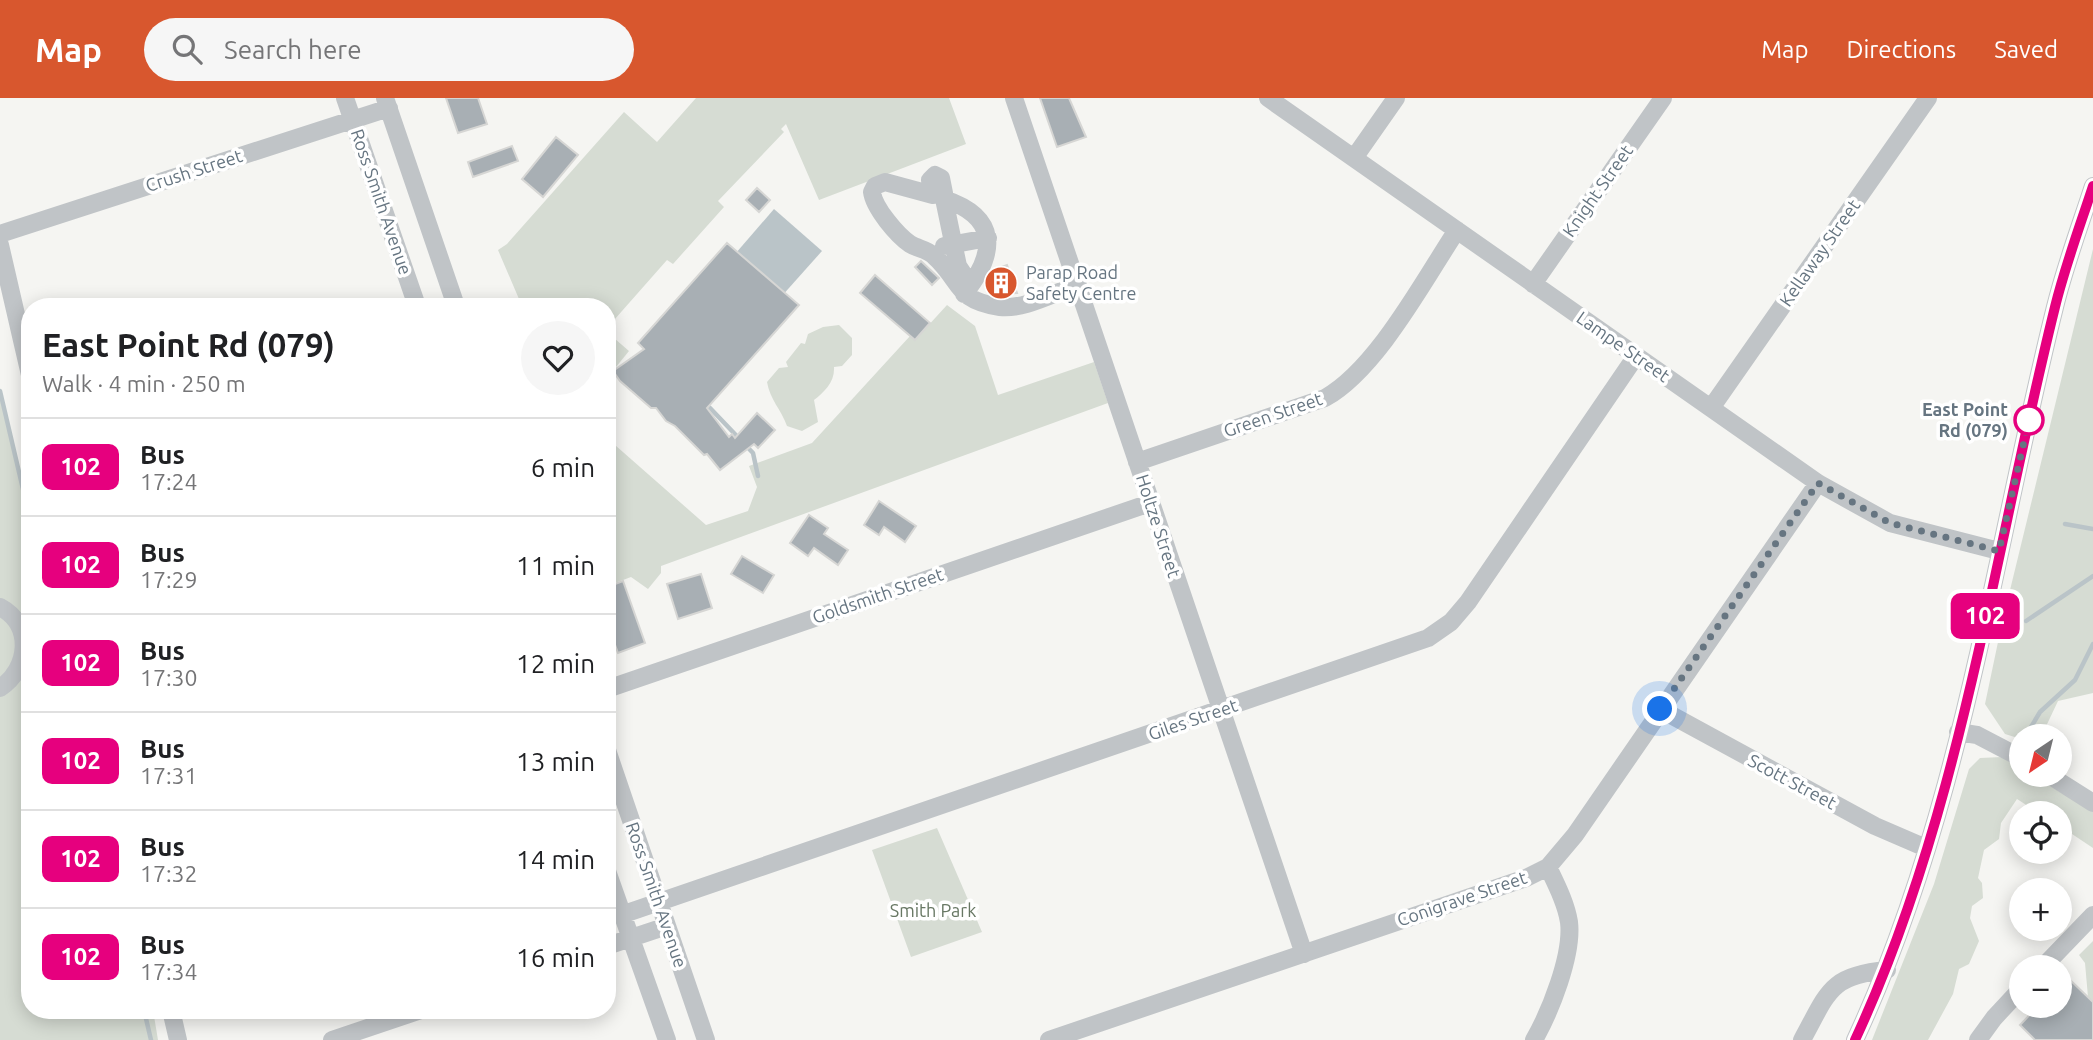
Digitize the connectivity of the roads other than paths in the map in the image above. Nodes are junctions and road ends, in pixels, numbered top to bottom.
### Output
1 (345, 98) edge
2 (1014, 98) edge
3 (1268, 98) edge
4 (1396, 98) edge
5 (1663, 98) edge
6 (1928, 98) edge
7 (387, 103) edge
8 (353, 119) junction
9 (1354, 158) junction
10 (2093, 186) edge
11 (939, 196) junction
12 (1457, 230) junction
13 (0, 234) edge
14 (988, 238) junction
15 (945, 242) junction
16 (0, 245) edge
17 (922, 249) junction
18 (948, 273) junction
19 (1533, 284) junction
20 (1078, 285) junction
21 (968, 289) junction
22 (414, 298) edge
23 (453, 298) edge
24 (21, 336) edge
25 (1636, 356) junction
26 (1712, 408) junction
27 (1137, 462) junction
28 (1818, 483) junction
29 (1150, 503) junction
30 (1999, 551) junction
31 (0, 607) edge
32 (21, 631) edge
33 (21, 676) edge
34 (616, 687) edge
35 (0, 688) edge
36 (1660, 709) junction
37 (1221, 710) junction
38 (1958, 732) junction
39 (2009, 752) edge
40 (616, 776) edge
41 (2069, 788) edge
42 (2093, 803) edge
43 (1926, 849) junction
44 (1548, 867) junction
45 (616, 894) edge
46 (659, 902) junction
47 (624, 914) junction
48 (2093, 915) edge
49 (667, 926) junction
50 (632, 937) junction
51 (616, 943) edge
52 (1304, 954) junction
53 (2055, 955) edge
54 (1887, 970) junction
55 (2009, 1001) edge
56 (173, 1019) edge
57 (394, 1019) edge
58 (178, 1040) edge
59 (332, 1040) edge
60 (667, 1040) edge
61 (706, 1040) edge
62 (1049, 1040) edge
63 (1534, 1040) edge
64 (1802, 1040) edge
65 (1855, 1040) edge
66 (1978, 1040) edge

1 - 8 street, Ross Smith Avenue
2 - 20 street, Holtze Street
3 - 9 street, Lampe Street
4 - 9 street
5 - 19 street, Knight Street
6 - 26 street, Kellaway Street
7 - 8 street, Crush Street
7 - 23 street
8 - 13 street, Crush Street
8 - 22 street, Ross Smith Avenue
9 - 12 street, Lampe Street
10 - 30 street
11 - 14 street
11 - 15 street
11 - 17 street
12 - 19 street, Lampe Street
12 - 27 street, Green Street
14 - 15 street
14 - 21 street
15 - 17 street
15 - 18 street
15 - 21 street
16 - 24 street
17 - 18 street
18 - 21 street
19 - 25 street, Lampe Street
20 - 21 street
20 - 27 street, Holtze Street
25 - 26 street, Lampe Street
25 - 37 street, Giles Street
26 - 28 street, Lampe Street
27 - 29 street, Holtze Street
28 - 30 street, Lampe Street
28 - 36 street, Conigrave Street
29 - 34 street, Goldsmith Street
29 - 37 street, Holtze Street
30 - 38 street
31 - 32 street
33 - 35 street
36 - 43 street, Scott Street
36 - 44 street, Conigrave Street
37 - 46 street, Giles Street
37 - 52 street, Holtze Street
38 - 39 street
38 - 43 street
40 - 46 street, Ross Smith Avenue
41 - 42 street
43 - 54 street
44 - 52 street, Conigrave Street
44 - 63 street
45 - 47 street, Ross Smith Avenue
46 - 47 street, Giles Street
46 - 49 street, Ross Smith Avenue
47 - 50 street, Ross Smith Avenue
48 - 53 street
49 - 50 street
49 - 61 street, Ross Smith Avenue
50 - 51 street
50 - 60 street, Ross Smith Avenue
52 - 62 street, Conigrave Street
54 - 64 street
54 - 65 street
55 - 66 street
56 - 58 street
57 - 59 street

